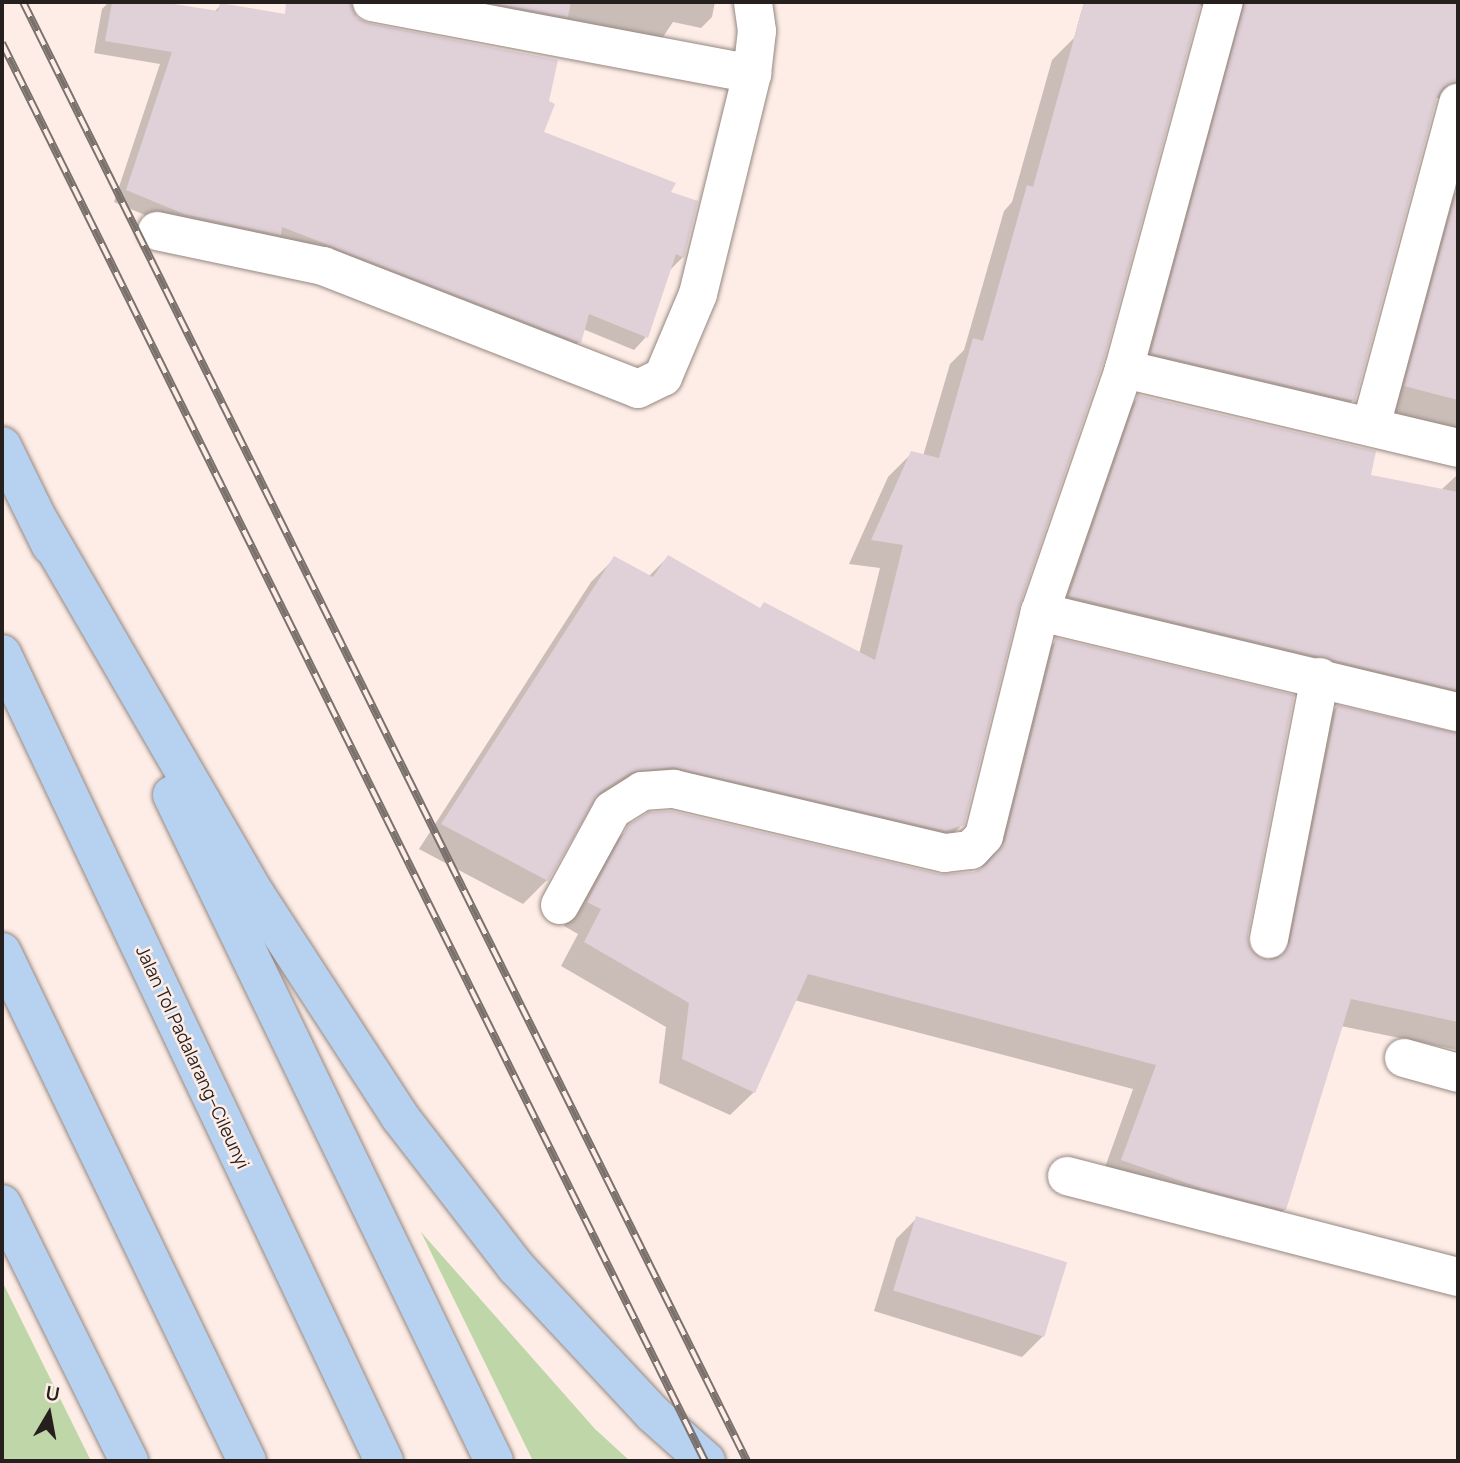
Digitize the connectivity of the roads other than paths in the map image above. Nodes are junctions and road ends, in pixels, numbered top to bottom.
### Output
1 (372, 2) edge
2 (753, 2) edge
3 (1223, 2) edge
4 (752, 74) junction
5 (1458, 103) edge
6 (157, 231) dead end
7 (1124, 369) junction
8 (1371, 426) junction
9 (2, 446) edge
10 (1458, 448) edge
11 (39, 522) junction
12 (1040, 612) junction
13 (2, 654) edge
14 (1320, 677) junction
15 (1458, 712) edge
16 (560, 905) dead end
17 (1269, 939) dead end
18 (2, 952) edge
19 (1404, 1058) dead end
20 (1458, 1073) edge
21 (1067, 1176) dead end
22 (2, 1204) edge
23 (1458, 1277) edge
24 (129, 1461) edge
25 (247, 1461) edge
26 (384, 1461) edge
27 (494, 1461) edge
28 (706, 1461) edge

1 - 4 street
2 - 4 street
3 - 7 street
4 - 6 street
5 - 8 street
7 - 8 street
7 - 12 street
8 - 10 street
9 - 11 highway
11 - 27 highway
11 - 28 highway
12 - 14 street
12 - 16 street
13 - 26 highway, Jalan Tol Padalarang–Cileunyi
14 - 15 street
14 - 17 street
18 - 25 highway
19 - 20 street
21 - 23 street
22 - 24 highway

